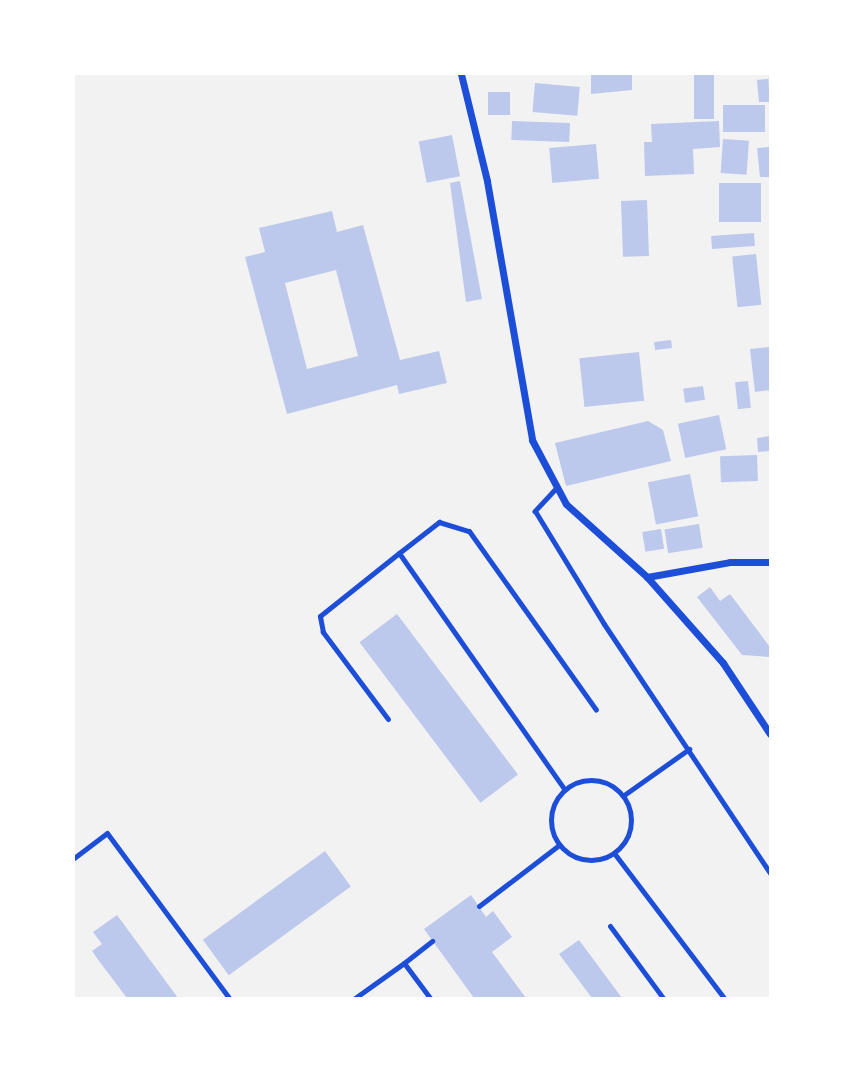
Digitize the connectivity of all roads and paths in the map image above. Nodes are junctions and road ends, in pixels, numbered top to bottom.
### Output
1 (461, 74) edge
2 (557, 487) junction
3 (399, 553) junction
4 (771, 562) edge
5 (646, 577) junction
6 (596, 710) dead end
7 (388, 719) dead end
8 (771, 734) edge
9 (689, 749) junction
10 (564, 789) junction
11 (624, 795) junction
12 (559, 845) junction
13 (614, 853) junction
14 (74, 858) edge
15 (771, 873) edge
16 (479, 906) dead end
17 (610, 926) dead end
18 (432, 941) dead end
19 (404, 963) junction
20 (229, 999) edge
21 (355, 999) edge
22 (430, 999) edge
23 (663, 999) edge
24 (724, 999) edge

1 - 2 street
2 - 5 street
2 - 9 lane
3 - 6 lane
3 - 7 lane
3 - 10 lane
4 - 5 street
5 - 8 street
9 - 11 lane
9 - 15 lane
10 - 11 lane
10 - 12 lane
11 - 13 lane
12 - 13 lane
12 - 16 lane
13 - 24 lane
14 - 20 lane
17 - 23 lane
18 - 19 lane
19 - 21 lane
19 - 22 lane

